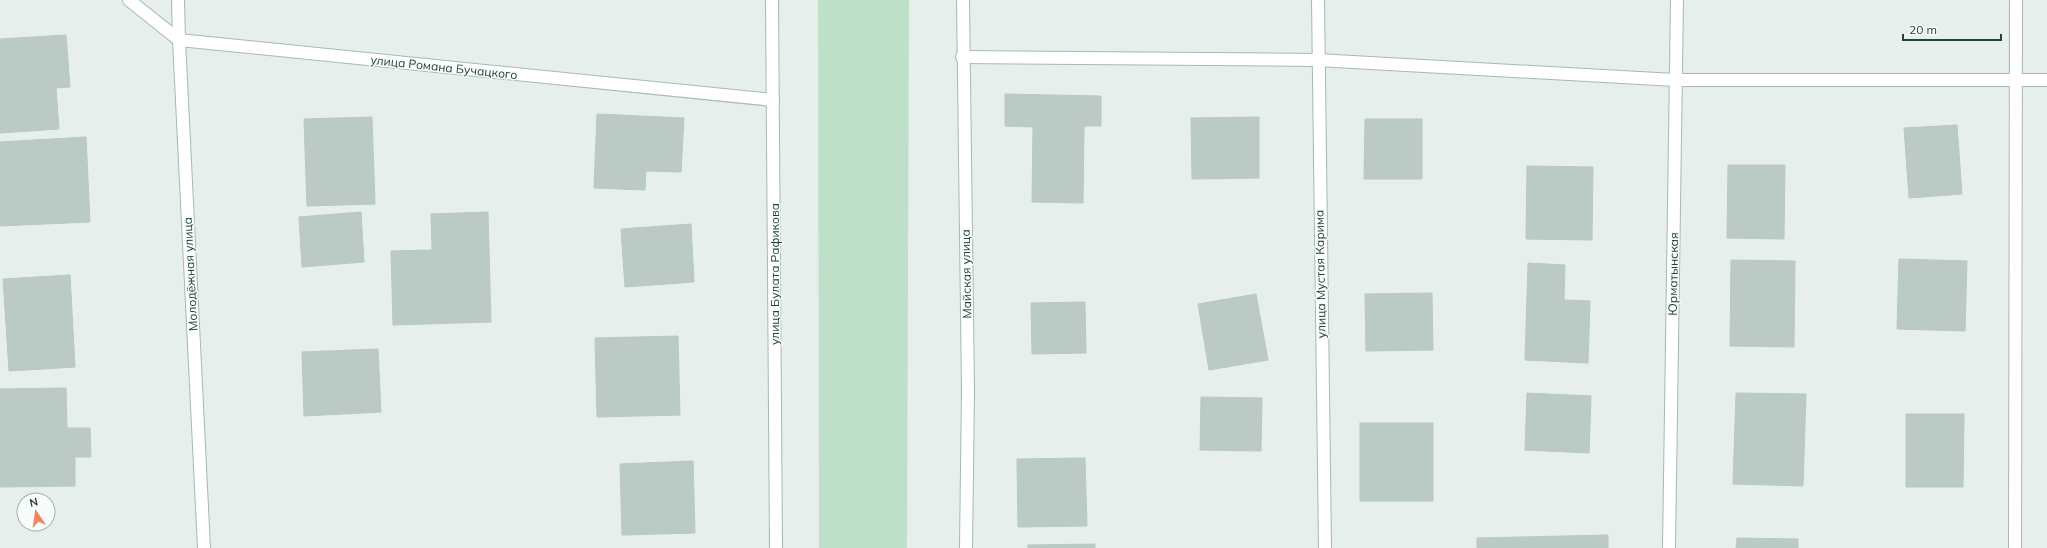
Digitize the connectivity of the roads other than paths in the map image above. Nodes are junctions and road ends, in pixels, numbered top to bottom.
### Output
1 (129, 0) edge
2 (178, 0) edge
3 (772, 0) edge
4 (963, 0) edge
5 (1318, 0) edge
6 (1677, 0) edge
7 (2016, 0) edge
8 (179, 40) junction
9 (962, 57) junction
10 (1317, 60) junction
11 (1675, 80) junction
12 (2016, 80) junction
13 (2047, 80) edge
14 (773, 100) junction
15 (204, 548) edge
16 (776, 548) edge
17 (966, 548) edge
18 (1325, 548) edge
19 (1669, 548) edge
20 (2015, 548) edge

1 - 8 street
2 - 8 street, Молодёжная улица
3 - 14 street, улица Булата Рафикова
4 - 9 street, Майская улица
5 - 10 street, улица Мустая Карима
6 - 11 street, Юрматынская
7 - 12 street
8 - 14 street, улица Романа Бучацкого
8 - 15 street, Молодёжная улица
9 - 10 street
9 - 17 street, Майская улица
10 - 11 street
10 - 18 street, улица Мустая Карима
11 - 12 street
11 - 19 street, Юрматынская
12 - 13 street
12 - 20 street
14 - 16 street, улица Булата Рафикова

